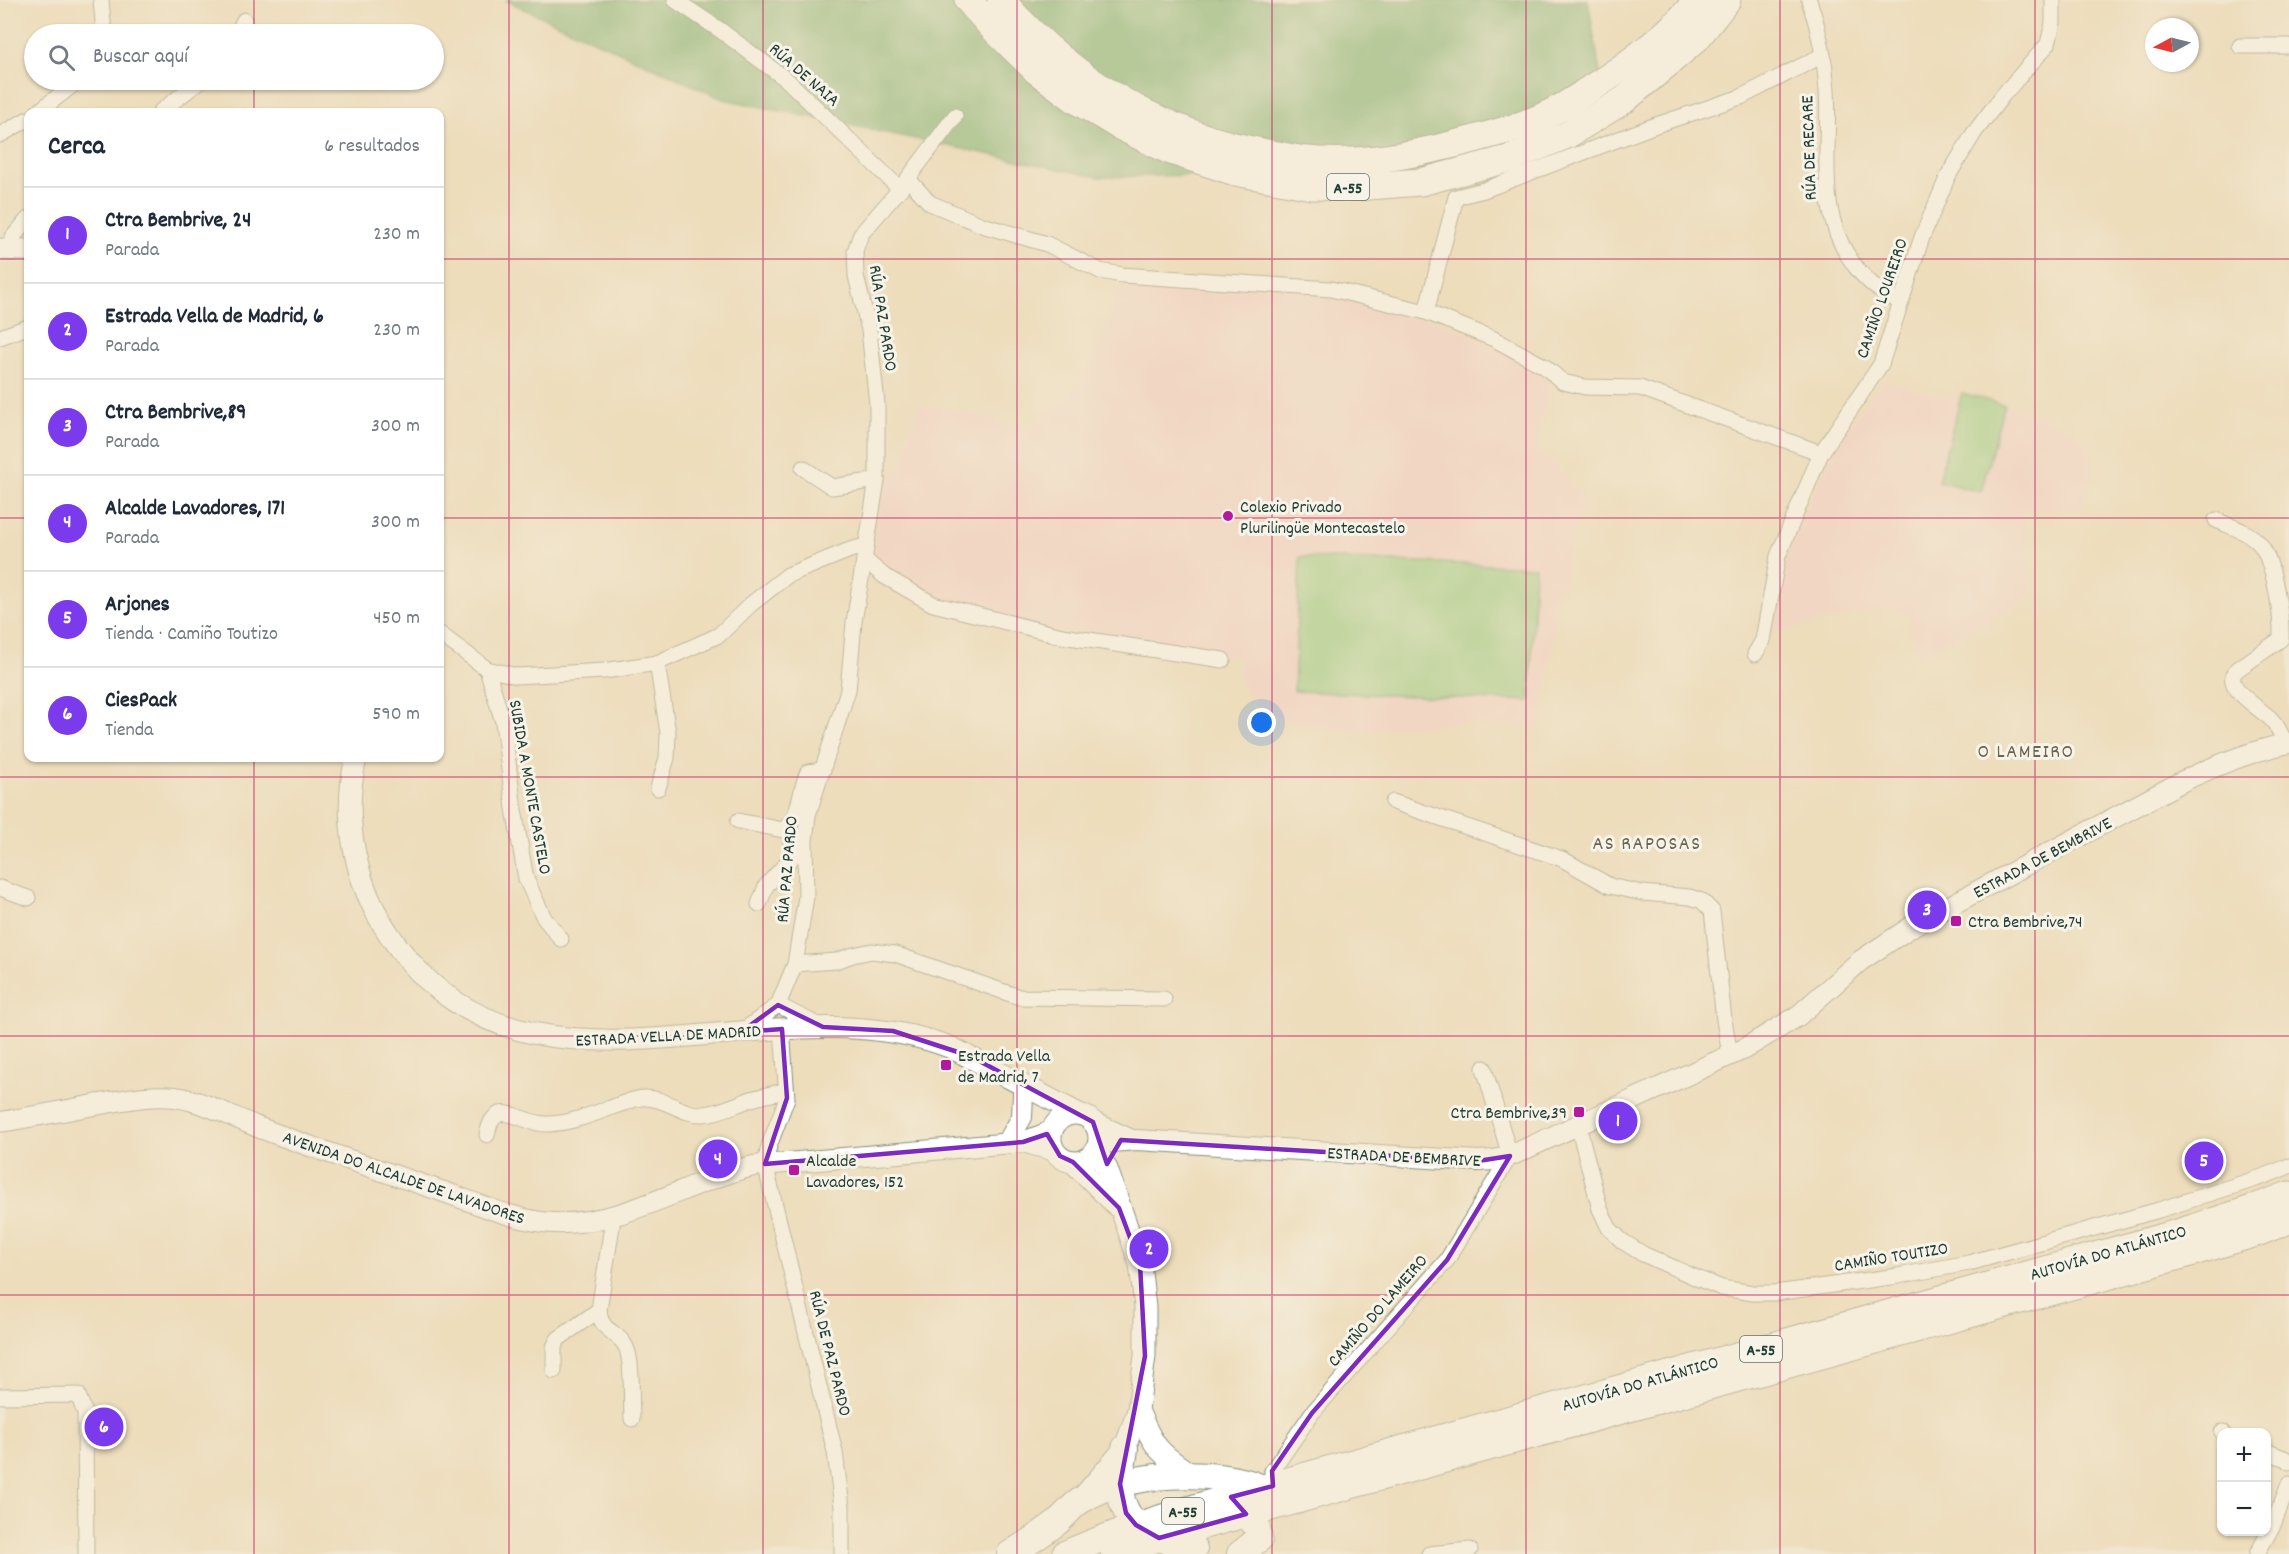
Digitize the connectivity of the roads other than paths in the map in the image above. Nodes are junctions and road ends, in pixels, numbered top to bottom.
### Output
1 (101, 0) edge
2 (675, 0) edge
3 (968, 0) edge
4 (1001, 0) edge
5 (1697, 0) edge
6 (1727, 0) edge
7 (1741, 0) edge
8 (1809, 0) edge
9 (2053, 0) edge
10 (244, 20) dead end
11 (103, 24) edge
12 (242, 24) edge
13 (1696, 39) junction
14 (2240, 45) dead end
15 (2289, 46) edge
16 (1823, 55) junction
17 (66, 90) edge
18 (188, 90) edge
19 (43, 108) edge
20 (165, 108) edge
21 (955, 116) dead end
22 (24, 121) edge
23 (0, 135) edge
24 (904, 184) junction
25 (24, 224) edge
26 (12, 250) edge
27 (1901, 302) junction
28 (1426, 312) junction
29 (24, 328) edge
30 (0, 337) edge
31 (1821, 453) junction
32 (803, 468) dead end
33 (877, 480) junction
34 (2216, 520) dead end
35 (865, 552) junction
36 (444, 637) edge
37 (1755, 654) dead end
38 (1223, 660) dead end
39 (657, 663) junction
40 (487, 669) junction
41 (2287, 743) edge
42 (355, 762) edge
43 (823, 770) junction
44 (658, 788) dead end
45 (1393, 802) dead end
46 (738, 821) dead end
47 (790, 825) junction
48 (0, 888) edge
49 (28, 898) dead end
50 (759, 904) dead end
51 (561, 939) dead end
52 (795, 964) junction
53 (1164, 999) dead end
54 (778, 1005) junction
55 (823, 1027) junction
56 (782, 1029) junction
57 (741, 1032) junction
58 (1730, 1055) junction
59 (1484, 1068) dead end
60 (1018, 1088) junction
61 (786, 1091) junction
62 (1086, 1118) junction
63 (0, 1122) edge
64 (1578, 1125) junction
65 (487, 1135) dead end
66 (1126, 1140) junction
67 (1015, 1142) junction
68 (1058, 1143) junction
69 (1097, 1147) junction
70 (1510, 1156) junction
71 (765, 1164) junction
72 (2289, 1166) edge
73 (1107, 1169) junction
74 (2289, 1195) edge
75 (1119, 1208) junction
76 (612, 1215) junction
77 (2289, 1220) edge
78 (599, 1310) junction
79 (554, 1371) dead end
80 (0, 1396) edge
81 (1138, 1410) junction
82 (632, 1419) dead end
83 (1125, 1448) junction
84 (2271, 1452) edge
85 (2289, 1462) edge
86 (1195, 1477) junction
87 (1120, 1484) junction
88 (2289, 1484) edge
89 (1268, 1487) junction
90 (1079, 1501) junction
91 (1239, 1506) junction
92 (1136, 1526) junction
93 (1159, 1539) junction
94 (86, 1548) edge
95 (1253, 1549) edge
96 (1470, 1550) dead end
97 (1202, 1552) edge
98 (842, 1554) edge
99 (1010, 1554) edge
100 (1065, 1554) edge
101 (1114, 1554) edge
102 (1429, 1554) edge
103 (2258, 1554) edge

1 - 11 street
2 - 24 street, RÚA DE NAIA
3 - 13 highway, A-55
4 - 5 highway, A-55
6 - 13 highway, A-55
7 - 13 highway
8 - 16 street, RÚA DE RECARE
9 - 27 street, CAMIÑO LOUREIRO
10 - 12 street
14 - 15 street
16 - 27 street, RÚA DE RECARE
16 - 28 street
17 - 19 street
18 - 20 street
21 - 24 street, RÚA PAZ PARDO
22 - 23 street
24 - 28 street, RÚA DE NAIA
24 - 33 street, RÚA PAZ PARDO
25 - 26 street
27 - 31 street, CAMIÑO LOUREIRO
28 - 31 street, RÚA DE NAIA
29 - 30 street
31 - 37 street, CAMIÑO LOUREIRO
32 - 33 street
33 - 35 street, RÚA PAZ PARDO
34 - 41 street
35 - 38 street
35 - 39 street, SUBIDA A MONTE CASTELO
35 - 43 street, RÚA PAZ PARDO
36 - 40 street, SUBIDA A MONTE CASTELO
39 - 40 street, SUBIDA A MONTE CASTELO
39 - 44 street
40 - 51 street, SUBIDA A MONTE CASTELO
41 - 58 street, ESTRADA DE BEMBRIVE
42 - 57 main road, ESTRADA VELLA DE MADRID
43 - 47 street
43 - 52 street, RÚA PAZ PARDO
45 - 58 street
46 - 47 street
47 - 50 street
48 - 49 street
52 - 53 street
52 - 54 street, RÚA PAZ PARDO
54 - 55 street
54 - 57 street
55 - 56 main road, ESTRADA VELLA DE MADRID
55 - 60 main road, ESTRADA VELLA DE MADRID
56 - 57 main road, ESTRADA VELLA DE MADRID
56 - 61 street
58 - 64 street, ESTRADA DE BEMBRIVE
59 - 70 street
60 - 62 main road, ESTRADA VELLA DE MADRID
60 - 67 street
60 - 68 main road, ESTRADA VELLA DE MADRID
61 - 65 street
61 - 71 street
62 - 66 street
62 - 68 main road
62 - 69 main road, ESTRADA VELLA DE MADRID
63 - 76 street, AVENIDA DO ALCALDE DE LAVADORES
64 - 70 street, ESTRADA DE BEMBRIVE
64 - 72 street, CAMIÑO TOUTIZO
66 - 69 street
66 - 70 street, ESTRADA DE BEMBRIVE
66 - 73 street
67 - 68 street, AVENIDA DO ALCALDE DE LAVADORES
67 - 71 street, AVENIDA DO ALCALDE DE LAVADORES
68 - 69 main road
68 - 75 main road, ESTRADA VELLA DE MADRID
69 - 73 main road, ESTRADA VELLA DE MADRID
70 - 89 street, CAMIÑO DO LAMEIRO
71 - 76 street, AVENIDA DO ALCALDE DE LAVADORES
71 - 98 street, RÚA DE PAZ PARDO
73 - 75 main road, ESTRADA VELLA DE MADRID
74 - 89 highway, AUTOVÍA DO ATLÁNTICO / A-55
75 - 81 main road, ESTRADA VELLA DE MADRID
76 - 78 street
77 - 91 highway, AUTOVÍA DO ATLÁNTICO / A-55
78 - 79 street
78 - 82 street
80 - 94 street
81 - 83 main road, ESTRADA VELLA DE MADRID
81 - 86 main road
83 - 87 highway
83 - 90 main road
84 - 85 street
86 - 87 highway
86 - 89 highway
86 - 91 highway
87 - 90 highway
87 - 92 highway
88 - 103 street
89 - 91 highway, AUTOVÍA DO ATLÁNTICO / A-55
90 - 99 highway
91 - 92 highway, A-55
91 - 93 highway, A-55
91 - 95 highway
92 - 93 highway
92 - 100 highway, A-55
93 - 97 highway
93 - 101 highway, A-55
96 - 102 street
97 - 101 highway

